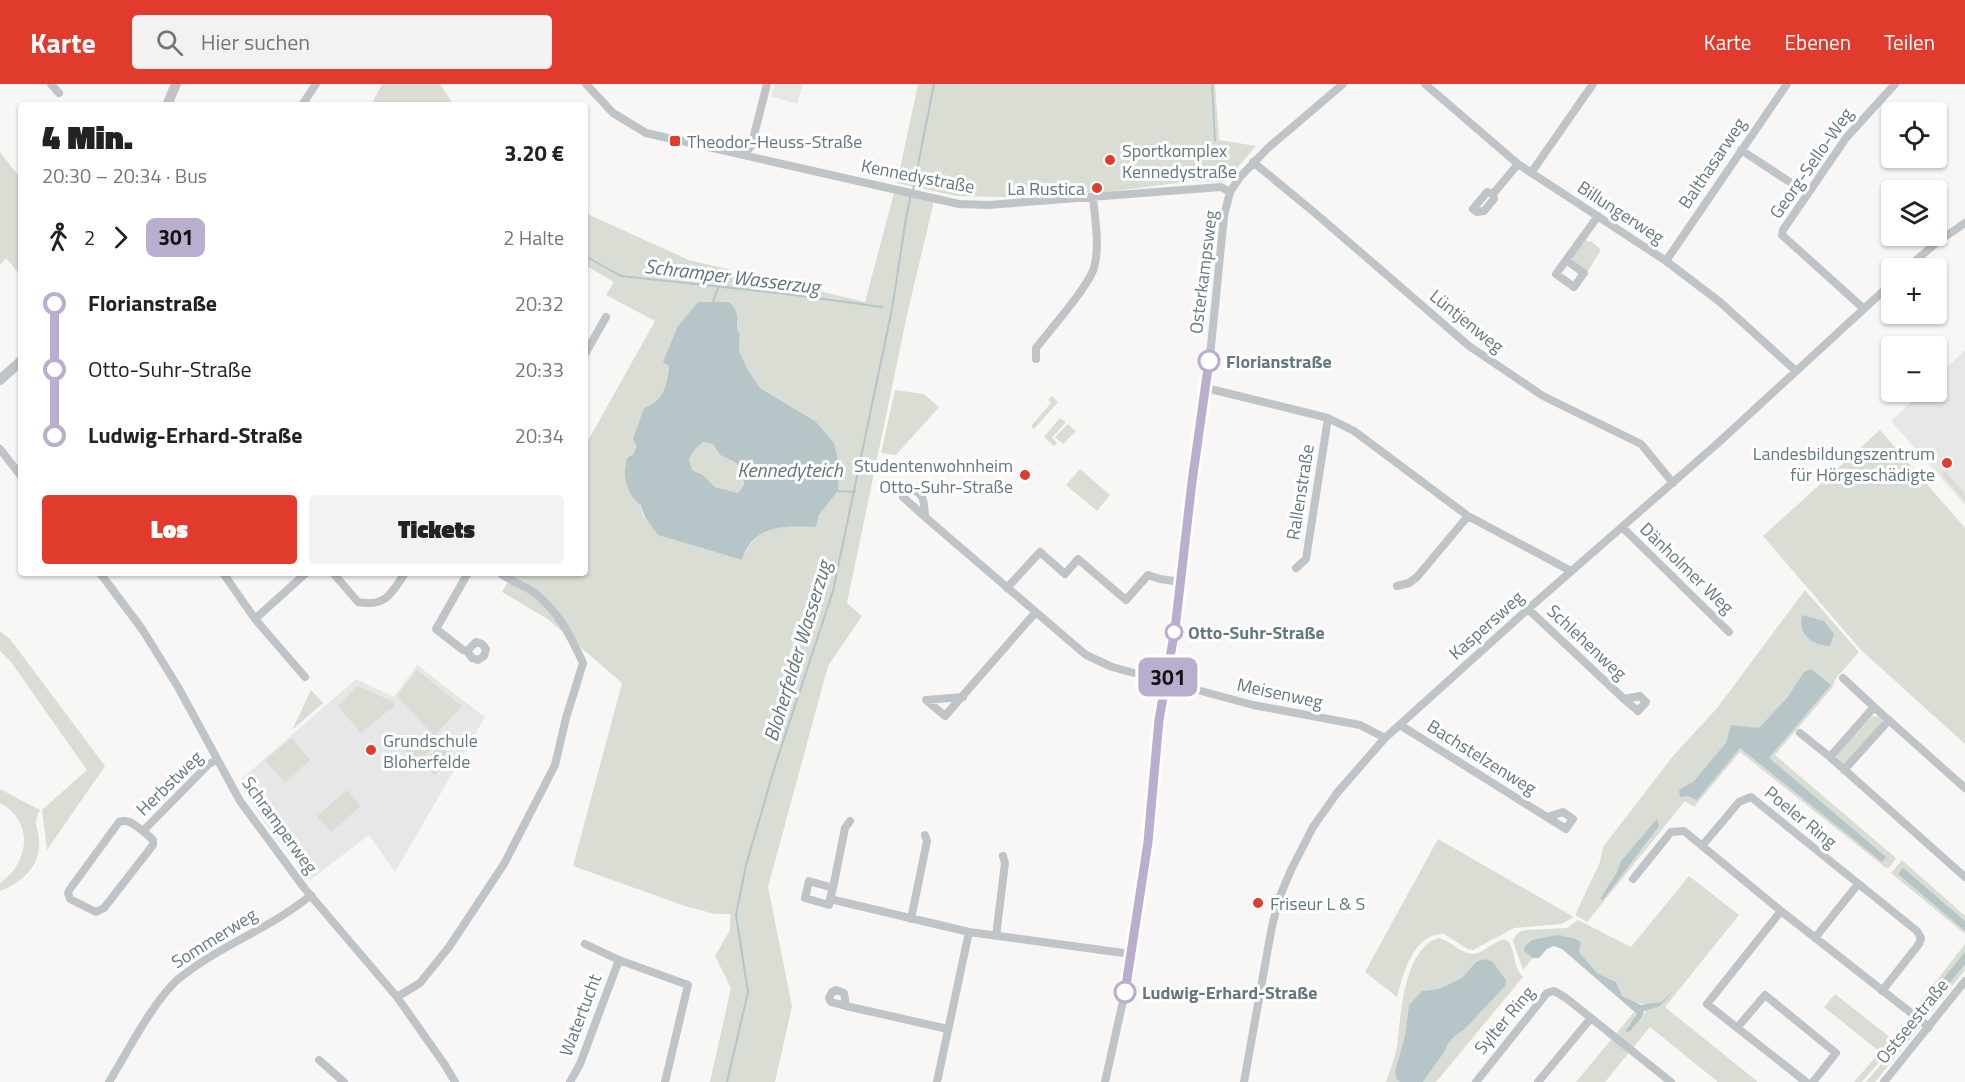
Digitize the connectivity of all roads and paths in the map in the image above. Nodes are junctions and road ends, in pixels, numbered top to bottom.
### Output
1 (51, 84) edge
2 (176, 84) edge
3 (316, 84) edge
4 (586, 84) edge
5 (767, 84) edge
6 (1343, 84) edge
7 (1425, 84) edge
8 (1593, 84) edge
9 (1787, 84) edge
10 (1895, 84) edge
11 (59, 93) dead end
12 (168, 102) edge
13 (304, 102) edge
14 (1741, 150) junction
15 (742, 154) junction
16 (1253, 162) junction
17 (1518, 164) junction
18 (1531, 173) junction
19 (1230, 192) junction
20 (1493, 194) dead end
21 (1808, 194) junction
22 (1093, 197) junction
23 (1598, 216) junction
24 (1965, 223) edge
25 (1919, 258) edge
26 (1566, 260) dead end
27 (1666, 261) junction
28 (1881, 292) edge
29 (1863, 308) junction
30 (606, 317) dead end
31 (588, 349) edge
32 (1036, 359) dead end
33 (18, 364) edge
34 (1796, 370) junction
35 (0, 380) edge
36 (1206, 388) junction
37 (1328, 418) junction
38 (0, 449) edge
39 (18, 472) edge
40 (1673, 483) junction
41 (1468, 516) junction
42 (925, 517) dead end
43 (1622, 527) junction
44 (1296, 568) dead end
45 (1571, 571) junction
46 (102, 576) edge
47 (225, 576) edge
48 (303, 576) edge
49 (336, 576) edge
50 (403, 576) edge
51 (466, 576) edge
52 (504, 576) edge
53 (1181, 582) junction
54 (1397, 586) dead end
55 (1007, 588) junction
56 (1528, 609) junction
57 (1035, 613) junction
58 (255, 619) junction
59 (1729, 632) dead end
60 (468, 651) dead end
61 (304, 677) dead end
62 (1843, 678) dead end
63 (1167, 682) junction
64 (963, 697) dead end
65 (1624, 699) dead end
66 (1874, 707) junction
67 (1888, 720) junction
68 (1400, 725) junction
69 (1800, 733) dead end
70 (1385, 738) junction
71 (1830, 758) junction
72 (217, 760) junction
73 (1844, 770) junction
74 (1965, 788) edge
75 (1546, 817) dead end
76 (850, 820) dead end
77 (143, 831) junction
78 (925, 835) dead end
79 (1702, 846) junction
80 (1003, 856) dead end
81 (1965, 876) edge
82 (1633, 879) dead end
83 (1858, 884) junction
84 (833, 888) junction
85 (311, 895) junction
86 (830, 898) junction
87 (1781, 911) junction
88 (911, 918) junction
89 (969, 932) junction
90 (996, 936) junction
91 (1815, 938) junction
92 (585, 944) dead end
93 (1131, 954) junction
94 (619, 960) junction
95 (1965, 981) edge
96 (1882, 991) junction
97 (398, 997) junction
98 (846, 1006) dead end
99 (1591, 1018) junction
100 (1929, 1027) junction
101 (1737, 1028) junction
102 (948, 1029) junction
103 (319, 1060) dead end
104 (109, 1082) edge
105 (344, 1082) edge
106 (454, 1082) edge
107 (570, 1082) edge
108 (665, 1082) edge
109 (937, 1082) edge
110 (1105, 1082) edge
111 (1244, 1082) edge
112 (1476, 1082) edge
113 (1538, 1082) edge
114 (1671, 1082) edge
115 (1806, 1082) edge
116 (1813, 1082) edge
117 (1884, 1082) edge

1 - 11 street
2 - 12 street
3 - 13 street
4 - 15 street, Kennedystraße
5 - 15 street
6 - 16 street, Osterkampsweg
7 - 17 street, Billungerweg
8 - 18 street
9 - 14 street, Balthasarweg
10 - 21 street, Georg-Sello-Weg
14 - 21 street
14 - 27 street, Balthasarweg
15 - 22 street, Kennedystraße
16 - 19 street, Osterkampsweg
16 - 40 street, Lüntjenweg
17 - 18 street, Billungerweg
17 - 20 street
18 - 23 street, Billungerweg
19 - 22 street, Kennedystraße
19 - 36 street, Osterkampsweg
21 - 29 street, Georg-Sello-Weg
22 - 32 street
23 - 26 street
23 - 27 street, Billungerweg
24 - 25 street
27 - 34 street, Billungerweg
28 - 29 street, Kaspersweg
29 - 34 street, Kaspersweg
30 - 31 street
33 - 35 street
34 - 40 street, Kaspersweg
36 - 37 street
36 - 53 street, Osterkampsweg
37 - 41 street
37 - 44 street, Rallenstraße
38 - 39 street
40 - 43 street, Kaspersweg
41 - 45 street
41 - 54 street
42 - 55 street
43 - 45 street, Kaspersweg
43 - 59 street, Dänholmer Weg
45 - 56 street, Kaspersweg
46 - 72 street, Schramperweg
47 - 58 street
48 - 58 street
49 - 50 street
51 - 60 street
52 - 97 street
53 - 55 street
53 - 63 street, Osterkampsweg
55 - 57 street
56 - 65 street, Schlehenweg
56 - 68 street, Kaspersweg
57 - 63 street
57 - 64 street
58 - 61 street
62 - 66 street
63 - 70 street, Meisenweg
63 - 93 street, Osterkampsweg
66 - 67 street
66 - 71 street
67 - 73 street
67 - 74 street
68 - 70 street, Kaspersweg
68 - 75 street, Bachstelzenweg
69 - 71 street
70 - 111 street, Kaspersweg
71 - 73 street
72 - 77 street, Herbstweg
72 - 85 street, Schramperweg
73 - 81 street
76 - 84 street
77 - 77 street, Herbstweg
78 - 88 street
79 - 82 street
79 - 83 street, Poeler Ring
79 - 87 street
80 - 90 street
83 - 91 street
83 - 96 street, Poeler Ring
84 - 86 street
84 - 86 street
85 - 97 street, Schramperweg
85 - 104 street, Sommerweg
86 - 88 street
87 - 91 street
87 - 101 street
88 - 89 street
89 - 90 street
89 - 102 street
90 - 93 street
91 - 96 street
92 - 94 street, Watertucht
93 - 110 street, Osterkampsweg
94 - 107 street, Watertucht
94 - 108 street, Watertucht
95 - 100 street, Ostseestraße
96 - 100 street
97 - 106 street, Schramperweg
98 - 102 street
99 - 112 street, Sylter Ring
99 - 113 street
99 - 114 street, Sylter Ring
100 - 117 street, Ostseestraße
101 - 115 street
101 - 116 street
102 - 109 street
103 - 105 street

